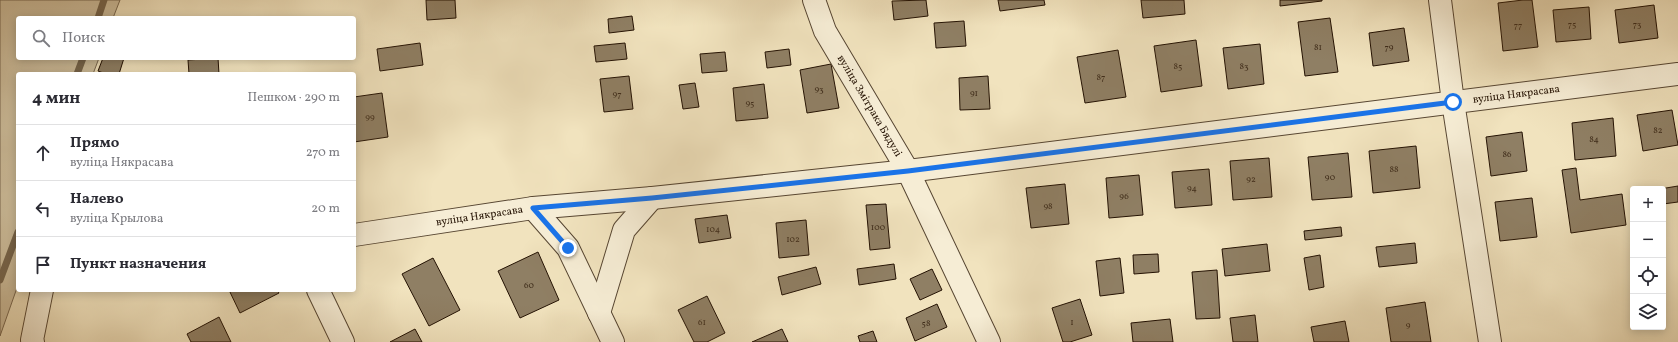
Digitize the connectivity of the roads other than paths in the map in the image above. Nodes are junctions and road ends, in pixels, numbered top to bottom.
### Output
1 (814, 0) edge
2 (1440, 0) edge
3 (1678, 74) edge
4 (1453, 102) junction
5 (908, 171) junction
6 (652, 198) junction
7 (533, 208) junction
8 (356, 235) edge
9 (42, 292) edge
10 (319, 292) edge
11 (599, 313) junction
12 (33, 342) edge
13 (343, 342) edge
14 (613, 342) edge
15 (989, 342) edge
16 (1490, 342) edge

1 - 5 street, вуліца Змітрака Бядулі
2 - 4 street
3 - 4 street, вуліца Някрасава
4 - 5 street, вуліца Някрасава
4 - 16 street
5 - 6 street, вуліца Някрасава
5 - 15 street, вуліца Змітрака Бядулі
6 - 7 street, вуліца Някрасава
6 - 11 street
7 - 8 street, вуліца Някрасава
7 - 11 street
9 - 12 street
10 - 13 street
11 - 14 street

